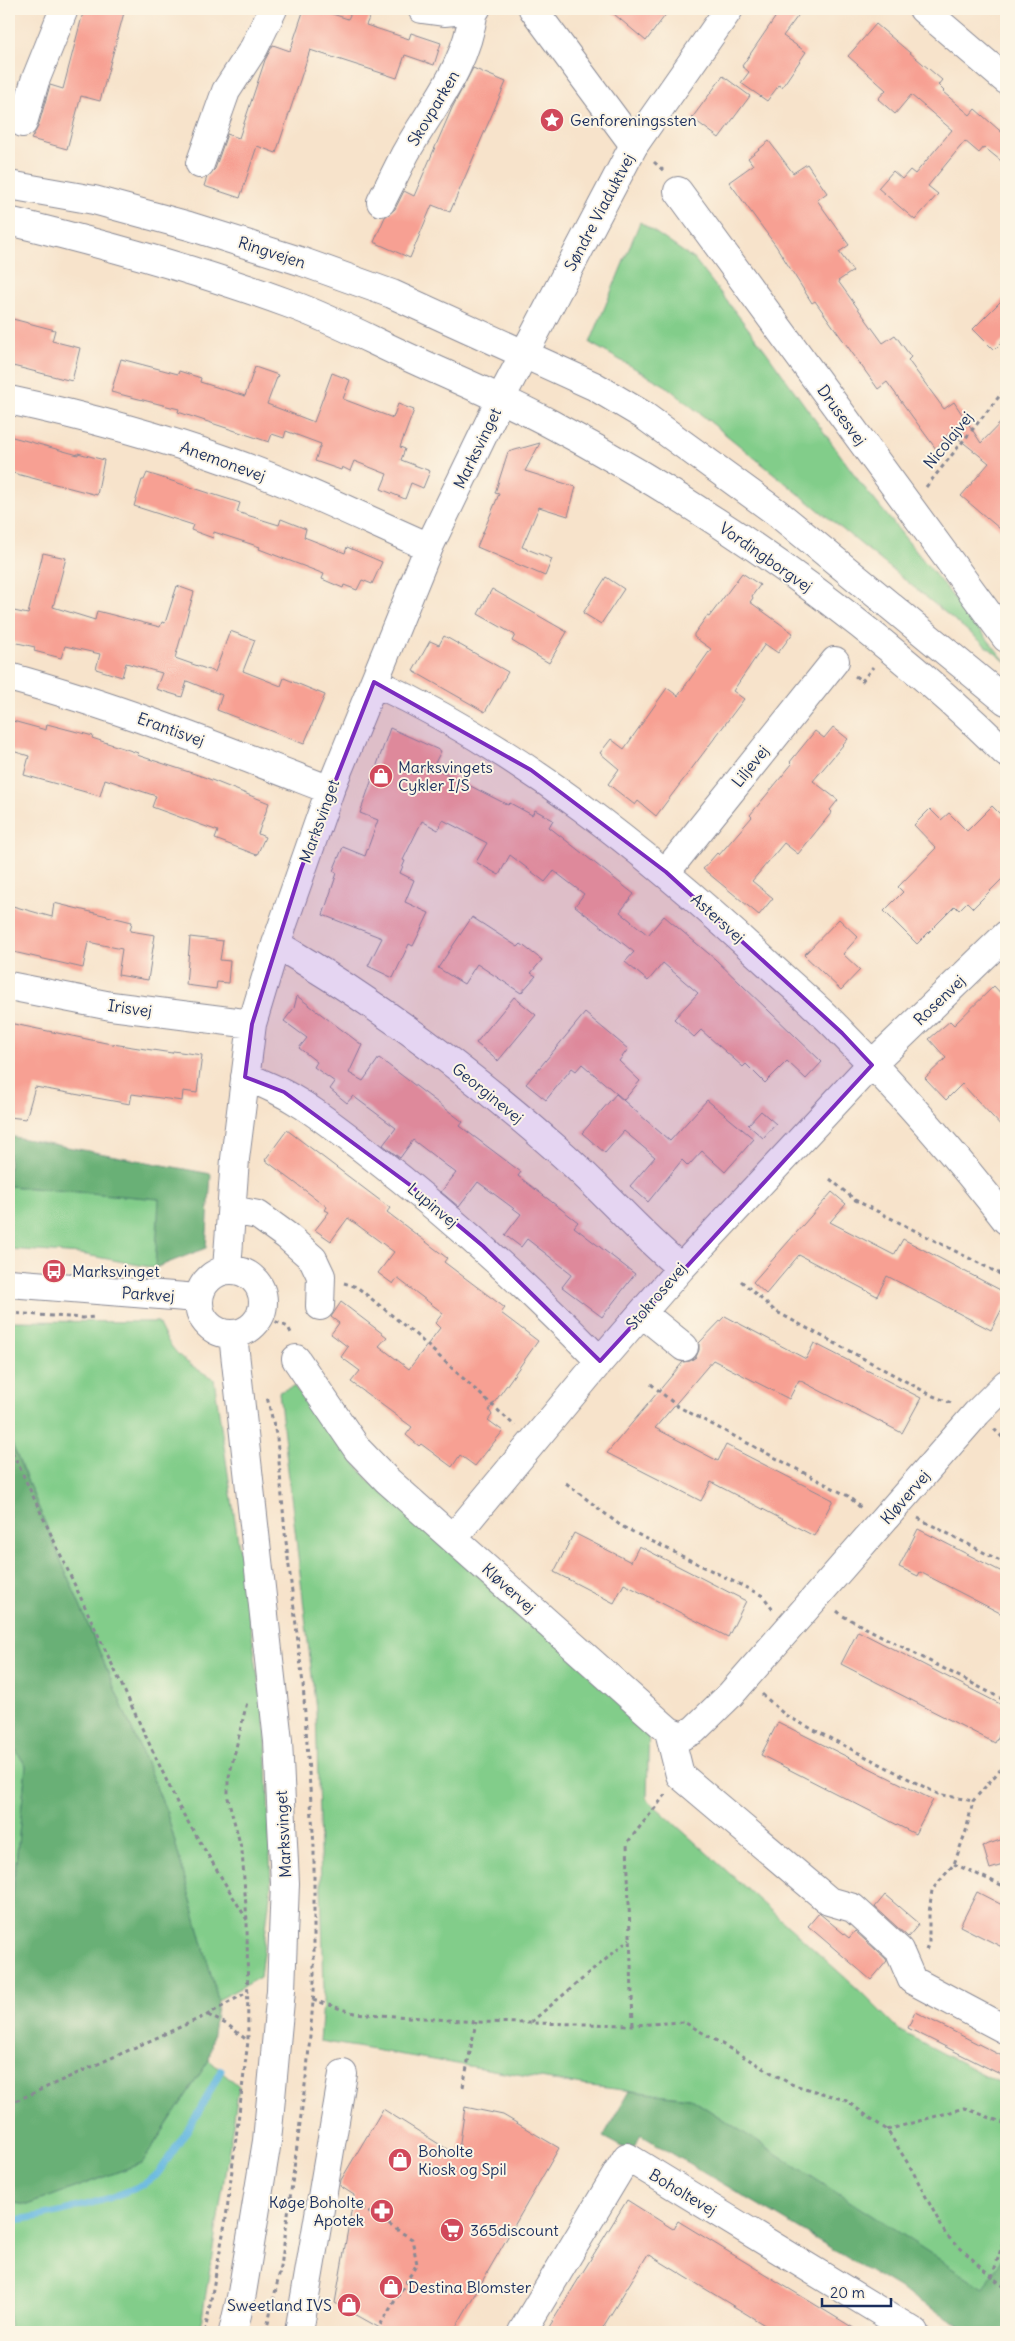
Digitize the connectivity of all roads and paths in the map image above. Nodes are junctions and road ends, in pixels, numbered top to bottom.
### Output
1 (64, 9) edge
2 (273, 9) edge
3 (422, 9) edge
4 (533, 9) edge
5 (729, 9) edge
6 (924, 9) edge
7 (475, 10) edge
8 (1006, 80) edge
9 (23, 123) dead end
10 (634, 145) junction
11 (200, 164) dead end
12 (9, 185) edge
13 (678, 191) joint
14 (382, 202) dead end
15 (9, 221) edge
16 (524, 353) junction
17 (1006, 388) edge
18 (501, 398) junction
19 (9, 400) edge
20 (909, 508) junction
21 (429, 547) junction
22 (1006, 638) edge
23 (887, 648) junction
24 (835, 661) joint
25 (9, 677) edge
26 (374, 682) junction
27 (1006, 701) edge
28 (1006, 754) edge
29 (330, 790) junction
30 (666, 872) junction
31 (1006, 935) edge
32 (276, 944) junction
33 (9, 986) edge
34 (252, 1024) junction
35 (872, 1065) junction
36 (245, 1077) junction
37 (830, 1179) dead end
38 (232, 1210) junction
39 (1006, 1220) edge
40 (681, 1268) junction
41 (227, 1269) junction
42 (322, 1276) junction
43 (1006, 1277) edge
44 (742, 1281) dead end
45 (9, 1283) edge
46 (198, 1298) junction
47 (320, 1306) dead end
48 (642, 1313) junction
49 (261, 1315) junction
50 (233, 1335) junction
51 (684, 1347) dead end
52 (296, 1359) joint
53 (600, 1361) junction
54 (652, 1384) dead end
55 (1006, 1384) edge
56 (977, 1413) junction
57 (534, 1443) junction
58 (9, 1446) edge
59 (566, 1483) dead end
60 (888, 1516) junction
61 (453, 1538) junction
62 (1006, 1564) edge
63 (818, 1596) junction
64 (789, 1629) junction
65 (745, 1678) junction
66 (247, 1701) dead end
67 (1006, 1701) edge
68 (669, 1731) junction
69 (1006, 1763) edge
70 (680, 1775) junction
71 (973, 1801) junction
72 (954, 1864) junction
73 (1006, 1887) edge
74 (247, 1921) junction
75 (630, 1938) junction
76 (912, 1980) junction
77 (249, 1991) junction
78 (207, 2014) junction
79 (476, 2022) junction
80 (531, 2023) junction
81 (633, 2025) junction
82 (1006, 2030) edge
83 (248, 2041) junction
84 (343, 2074) dead end
85 (464, 2087) dead end
86 (9, 2104) edge
87 (1006, 2124) edge
88 (887, 2130) junction
89 (324, 2184) junction
90 (1006, 2233) edge
91 (992, 2278) junction
92 (1006, 2288) edge
93 (205, 2332) edge
94 (234, 2332) edge
95 (266, 2332) edge
96 (299, 2332) edge
97 (376, 2332) edge
98 (522, 2332) edge
99 (914, 2332) edge

1 - 9 street
2 - 11 street
3 - 7 street, Skovparken
4 - 10 street
5 - 10 street, Søndre Viaduktvej
6 - 8 street
7 - 14 street, Skovparken
10 - 13 path
10 - 16 street, Søndre Viaduktvej
12 - 16 street, Ringvejen
13 - 20 street, Drusesvej
15 - 18 street
16 - 18 street, Søndre Viaduktvej
16 - 27 street
17 - 20 path, Nicolajvej
18 - 21 street, Marksvinget
18 - 23 street, Vordingborgvej
19 - 21 street, Anemonevej
20 - 22 street, Drusesvej
21 - 26 street, Marksvinget
23 - 24 path
23 - 28 street, Vordingborgvej
24 - 30 street, Liljevej
25 - 29 street, Erantisvej
26 - 29 street, Marksvinget
26 - 30 street, Astersvej
29 - 32 street, Marksvinget
30 - 35 street, Astersvej
31 - 35 street, Rosenvej
32 - 34 street, Marksvinget
32 - 40 street, Georginevej
33 - 34 street, Irisvej
34 - 36 street, Marksvinget
35 - 39 street, Astersvej
35 - 40 street, Stokrosevej
36 - 38 street, Marksvinget
36 - 53 street, Lupinvej
37 - 43 path
38 - 41 street, Marksvinget
38 - 42 street
40 - 48 street, Stokrosevej
41 - 46 street
41 - 49 street
42 - 47 street
42 - 57 path
44 - 56 path
45 - 46 street, Parkvej
46 - 50 street
48 - 51 street
48 - 53 street, Stokrosevej
49 - 50 street
49 - 52 path
50 - 94 street, Marksvinget
52 - 61 street, Kløvervej
53 - 57 street, Stokrosevej
54 - 60 path
55 - 56 street, Kløvervej
56 - 60 street, Kløvervej
57 - 61 street, Stokrosevej
58 - 74 path
59 - 64 path
60 - 62 path
60 - 63 street, Kløvervej
61 - 68 street, Kløvervej
63 - 64 street, Kløvervej
63 - 67 path
64 - 65 street, Kløvervej
65 - 68 street, Kløvervej
65 - 71 path
66 - 74 path
68 - 70 street
69 - 71 path
70 - 75 path
70 - 76 street
71 - 72 path
72 - 73 path
72 - 76 path
74 - 77 path
75 - 80 path
75 - 81 path
76 - 82 street
77 - 78 path
77 - 83 path
78 - 83 path
78 - 86 path
79 - 80 path
79 - 85 path
79 - 95 path
80 - 81 path
81 - 88 path
83 - 93 path
84 - 89 street
87 - 88 path
88 - 91 path
89 - 96 street
89 - 97 path
90 - 91 path
91 - 92 path
98 - 99 street, Boholtevej

